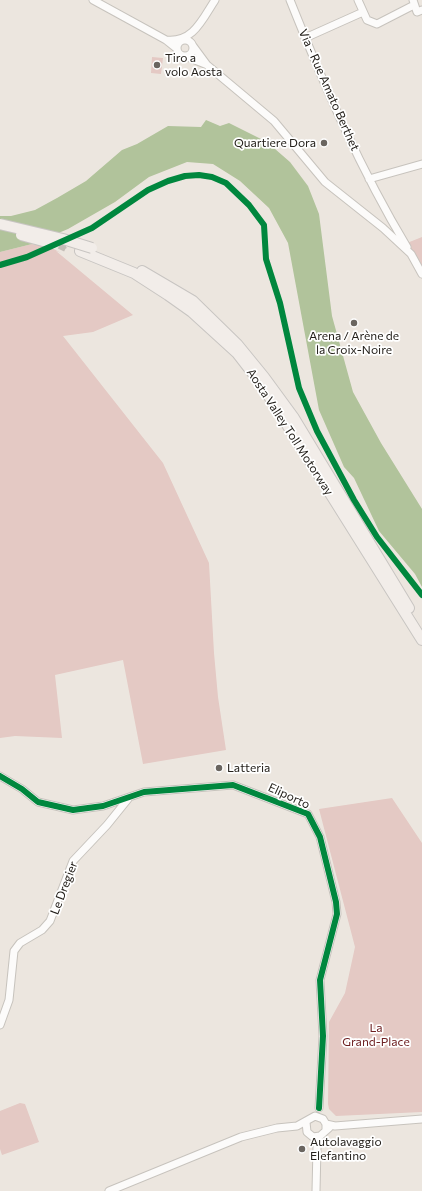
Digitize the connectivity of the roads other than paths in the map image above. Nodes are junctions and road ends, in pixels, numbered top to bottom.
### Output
1 (93, 0) edge
2 (215, 0) edge
3 (290, 0) edge
4 (358, 0) edge
5 (417, 7) edge
6 (363, 12) junction
7 (196, 29) junction
8 (305, 38) junction
9 (183, 39) junction
10 (166, 40) junction
11 (192, 45) junction
12 (176, 48) junction
13 (185, 56) junction
14 (208, 65) junction
15 (422, 164) edge
16 (369, 179) junction
17 (0, 224) edge
18 (0, 231) edge
19 (411, 254) junction
20 (422, 274) edge
21 (422, 628) edge
22 (422, 640) edge
23 (0, 776) edge
24 (128, 799) junction
25 (0, 1026) edge
26 (319, 1108) junction
27 (313, 1116) junction
28 (321, 1117) junction
29 (422, 1119) edge
30 (306, 1126) junction
31 (326, 1127) junction
32 (317, 1137) junction
33 (108, 1191) edge
34 (316, 1191) edge

1 - 10 street
2 - 7 street
3 - 8 street, Via - Rue Amato Berthet
4 - 6 street
5 - 6 street
6 - 8 street
7 - 9 street
7 - 11 street
8 - 16 street, Via - Rue Amato Berthet
9 - 10 street
9 - 11 street
9 - 12 street
10 - 12 street
11 - 13 street
11 - 14 street
12 - 13 street
13 - 14 street
14 - 19 street
15 - 16 street
16 - 19 street, Via - Rue Amato Berthet
17 - 21 highway, Aosta Valley Toll Motorway, bridge
18 - 22 highway, Aosta Valley Toll Motorway, bridge
19 - 20 street, Via - Rue Amato Berthet
23 - 24 street, Eliporto
24 - 25 street, Le Dregier
24 - 26 street, Eliporto
26 - 27 street
26 - 28 street, Eliporto
27 - 28 street
27 - 30 street
28 - 31 street
29 - 31 street
30 - 32 street
30 - 33 street
31 - 32 street
32 - 34 street

